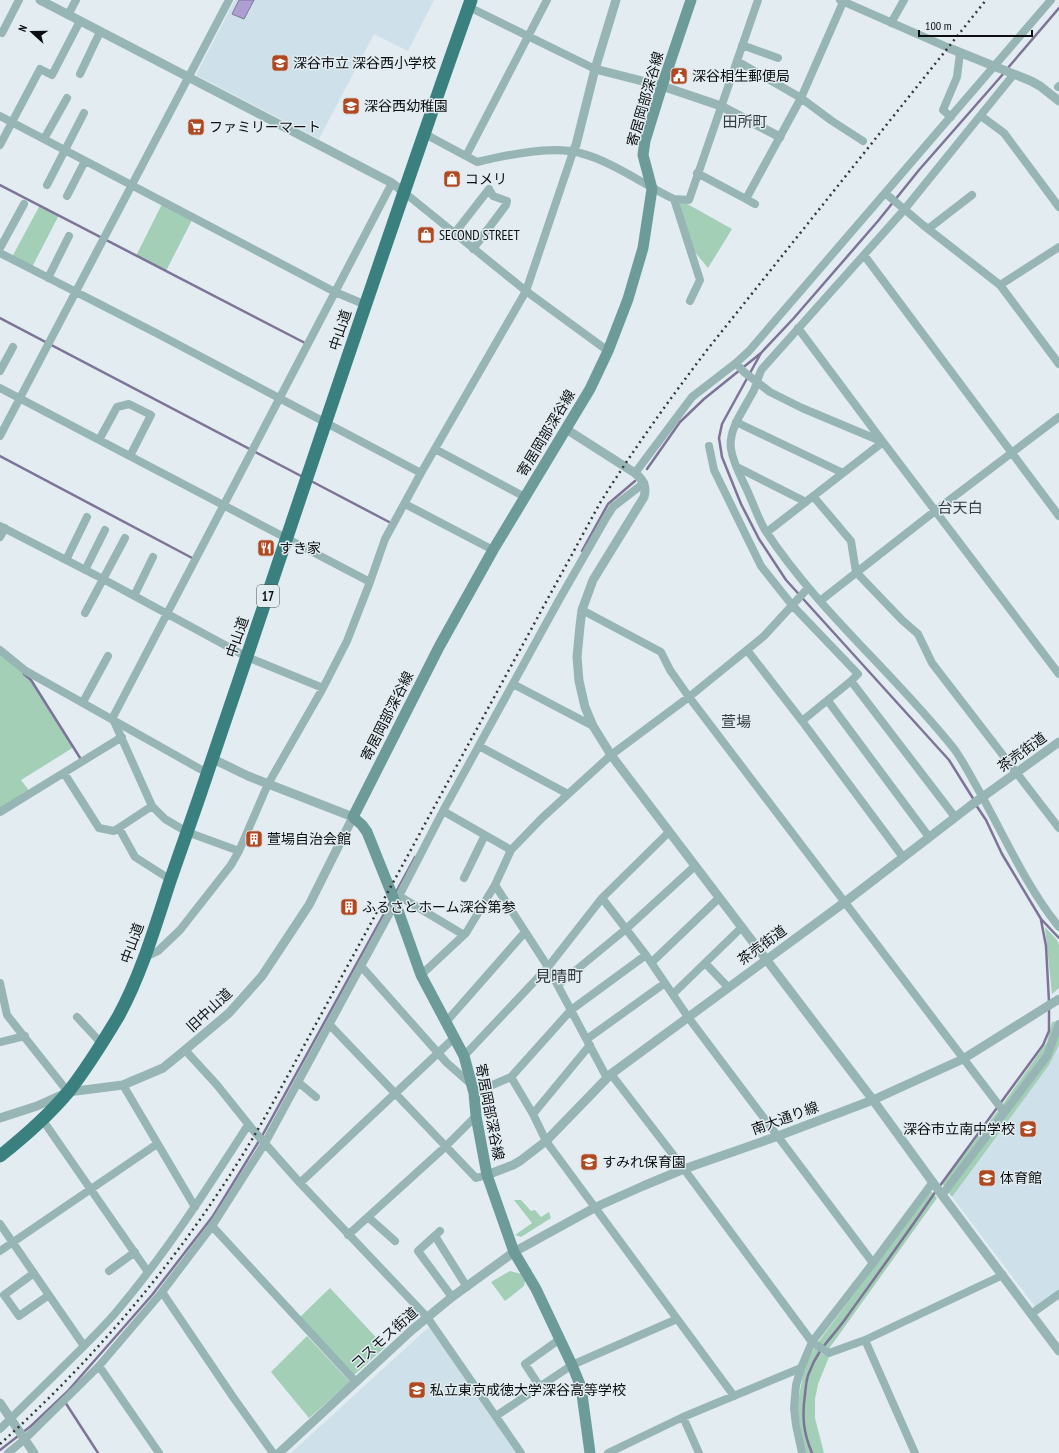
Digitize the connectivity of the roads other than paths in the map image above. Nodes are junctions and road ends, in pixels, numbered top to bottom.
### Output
1 (20, 0) edge
2 (40, 0) edge
3 (76, 0) edge
4 (229, 0) edge
5 (547, 0) edge
6 (616, 0) edge
7 (691, 0) edge
8 (758, 0) edge
9 (842, 0) edge
10 (904, 0) edge
11 (1051, 0) edge
12 (470, 4) edge
13 (68, 15) junction
14 (80, 21) junction
15 (891, 23) junction
16 (100, 32) junction
17 (2, 33) dead end
18 (527, 36) junction
19 (742, 45) junction
20 (949, 48) joint
21 (960, 53) junction
22 (778, 58) dead end
23 (737, 61) junction
24 (995, 67) junction
25 (595, 69) junction
26 (80, 74) dead end
27 (1014, 74) junction
28 (189, 78) junction
29 (662, 86) junction
30 (67, 98) dead end
31 (801, 98) junction
32 (1059, 101) edge
33 (721, 106) junction
34 (84, 113) dead end
35 (0, 116) edge
36 (981, 116) junction
37 (951, 117) junction
38 (12, 122) junction
39 (425, 134) junction
40 (780, 137) junction
41 (44, 139) junction
42 (863, 141) dead end
43 (0, 145) edge
44 (65, 150) junction
45 (573, 152) junction
46 (466, 156) junction
47 (85, 161) junction
48 (697, 173) junction
49 (392, 183) junction
50 (47, 185) dead end
51 (132, 186) junction
52 (652, 189) junction
53 (405, 193) junction
54 (886, 194) junction
55 (972, 195) dead end
56 (67, 196) dead end
57 (674, 199) junction
58 (746, 199) junction
59 (24, 204) dead end
60 (755, 204) dead end
61 (1059, 207) edge
62 (902, 208) junction
63 (928, 229) junction
64 (454, 234) junction
65 (69, 236) dead end
66 (1059, 247) edge
67 (0, 248) edge
68 (473, 249) junction
69 (0, 253) edge
70 (864, 255) junction
71 (48, 278) junction
72 (1000, 285) junction
73 (526, 291) junction
74 (76, 292) junction
75 (335, 292) junction
76 (690, 301) dead end
77 (366, 305) junction
78 (798, 328) junction
79 (13, 347) dead end
80 (608, 351) junction
81 (1059, 364) edge
82 (0, 371) edge
83 (746, 372) junction
84 (0, 388) edge
85 (20, 398) junction
86 (279, 398) junction
87 (1059, 417) edge
88 (736, 422) junction
89 (326, 423) junction
90 (566, 429) junction
91 (0, 436) edge
92 (99, 440) junction
93 (883, 442) junction
94 (709, 446) dead end
95 (435, 449) junction
96 (1011, 453) junction
97 (130, 456) junction
98 (736, 467) junction
99 (421, 473) junction
100 (634, 473) junction
101 (842, 473) junction
102 (644, 483) junction
103 (813, 496) junction
104 (525, 497) junction
105 (806, 502) junction
106 (405, 504) junction
107 (223, 505) junction
108 (935, 511) junction
109 (1059, 516) edge
110 (87, 518) dead end
111 (2, 527) edge
112 (105, 530) dead end
113 (767, 532) junction
114 (0, 537) edge
115 (125, 538) dead end
116 (288, 538) junction
117 (493, 550) junction
118 (153, 557) dead end
119 (66, 560) junction
120 (85, 570) junction
121 (856, 572) junction
122 (103, 579) junction
123 (370, 582) junction
124 (807, 589) junction
125 (134, 596) junction
126 (820, 600) junction
127 (793, 603) junction
128 (582, 610) junction
129 (85, 614) dead end
130 (167, 614) junction
131 (0, 650) edge
132 (747, 650) junction
133 (108, 656) dead end
134 (247, 657) junction
135 (1059, 674) edge
136 (851, 681) junction
137 (513, 684) junction
138 (323, 688) junction
139 (689, 697) junction
140 (828, 701) junction
141 (83, 702) junction
142 (112, 719) junction
143 (802, 721) junction
144 (593, 726) junction
145 (122, 737) junction
146 (1059, 742) edge
147 (479, 746) junction
148 (611, 755) junction
149 (213, 759) junction
150 (208, 772) junction
151 (64, 773) junction
152 (1017, 773) junction
153 (268, 784) junction
154 (568, 794) junction
155 (982, 798) junction
156 (152, 806) junction
157 (0, 812) edge
158 (443, 812) junction
159 (353, 817) junction
160 (955, 817) junction
161 (119, 828) junction
162 (1059, 828) edge
163 (187, 832) junction
164 (669, 832) junction
165 (485, 835) junction
166 (929, 837) junction
167 (511, 850) junction
168 (239, 852) junction
169 (903, 857) junction
170 (695, 866) junction
171 (464, 878) dead end
172 (171, 880) junction
173 (495, 885) junction
174 (602, 898) junction
175 (719, 898) junction
176 (397, 899) junction
177 (844, 902) junction
178 (1059, 927) edge
179 (742, 928) junction
180 (626, 929) junction
181 (525, 932) junction
182 (464, 935) junction
183 (646, 954) junction
184 (144, 958) junction
185 (766, 959) junction
186 (652, 962) junction
187 (705, 963) junction
188 (361, 966) junction
189 (548, 967) junction
190 (420, 975) junction
191 (665, 982) junction
192 (0, 983) edge
193 (558, 985) junction
194 (728, 987) junction
195 (673, 994) junction
196 (1059, 999) edge
197 (571, 1010) junction
198 (77, 1016) dead end
199 (688, 1017) junction
200 (446, 1022) junction
201 (329, 1024) junction
202 (1059, 1024) edge
203 (25, 1036) junction
204 (454, 1038) junction
205 (0, 1042) edge
206 (588, 1042) junction
207 (102, 1044) junction
208 (185, 1050) junction
209 (438, 1053) junction
210 (464, 1056) junction
211 (963, 1059) junction
212 (609, 1076) junction
213 (511, 1077) junction
214 (298, 1082) junction
215 (123, 1085) junction
216 (473, 1089) junction
217 (68, 1092) junction
218 (395, 1094) junction
219 (316, 1097) dead end
220 (873, 1100) junction
221 (1004, 1112) junction
222 (533, 1114) junction
223 (476, 1116) junction
224 (1, 1117) edge
225 (42, 1119) junction
226 (248, 1125) junction
227 (778, 1136) junction
228 (546, 1140) junction
229 (265, 1143) junction
230 (157, 1144) junction
231 (445, 1147) junction
232 (0, 1156) edge
233 (684, 1169) junction
234 (487, 1175) junction
235 (933, 1182) junction
236 (300, 1183) junction
237 (91, 1189) junction
238 (942, 1195) junction
239 (195, 1207) junction
240 (596, 1207) junction
241 (368, 1217) junction
242 (0, 1224) edge
243 (212, 1226) junction
244 (348, 1235) junction
245 (13, 1242) junction
246 (395, 1242) dead end
247 (0, 1251) edge
248 (135, 1252) junction
249 (514, 1252) junction
250 (873, 1263) junction
251 (109, 1271) dead end
252 (148, 1272) junction
253 (34, 1273) junction
254 (1003, 1276) junction
255 (466, 1286) junction
256 (162, 1292) junction
257 (1059, 1294) edge
258 (49, 1295) junction
259 (452, 1297) junction
260 (1031, 1314) junction
261 (427, 1318) junction
262 (677, 1319) junction
263 (560, 1339) junction
264 (865, 1340) junction
265 (814, 1343) junction
266 (84, 1346) junction
267 (1059, 1351) edge
268 (572, 1365) junction
269 (99, 1366) junction
270 (801, 1368) junction
271 (356, 1382) junction
272 (540, 1387) junction
273 (734, 1396) junction
274 (0, 1403) edge
275 (496, 1416) junction
276 (683, 1417) junction
277 (11, 1419) junction
278 (0, 1429) edge
279 (25, 1439) junction
280 (8, 1453) edge
281 (34, 1453) edge
282 (159, 1453) edge
283 (273, 1453) edge
284 (279, 1453) edge
285 (521, 1453) edge
286 (590, 1453) edge
287 (608, 1453) edge
288 (699, 1453) edge
289 (802, 1453) edge
290 (915, 1453) edge

1 - 17 street
2 - 13 street
3 - 13 street
4 - 28 street
5 - 18 street
6 - 25 street
7 - 29 main road, 寄居岡部深谷線
8 - 19 street
9 - 15 street
9 - 31 street
10 - 15 street
11 - 24 street
12 - 18 street
12 - 39 highway, 中山道 / 17
13 - 14 street
14 - 16 street
14 - 38 street
15 - 20 street
16 - 26 street
16 - 28 street
18 - 25 street
18 - 46 street
19 - 22 street
19 - 23 street
20 - 21 street
21 - 24 street
21 - 37 street
23 - 31 street
23 - 33 street
24 - 27 street
24 - 37 street
25 - 29 street
25 - 45 street
27 - 32 street
27 - 36 street
28 - 49 street
28 - 51 street
29 - 33 street
29 - 52 main road, 寄居岡部深谷線
30 - 41 street
31 - 40 street
31 - 42 street
33 - 40 street
33 - 48 street
34 - 44 street
35 - 38 street
36 - 61 street
36 - 62 street
37 - 54 street
38 - 41 street
38 - 43 street
39 - 46 street
39 - 53 highway, 中山道 / 17
40 - 58 street
41 - 44 street
44 - 47 street
44 - 50 street
45 - 46 street
45 - 52 street
45 - 73 street
47 - 51 street
47 - 56 street
48 - 57 street
48 - 58 street
49 - 53 street
49 - 75 street
51 - 74 street
51 - 75 street
52 - 57 street
52 - 80 main road, 寄居岡部深谷線
53 - 64 street
53 - 77 highway, 中山道 / 17
54 - 62 street
54 - 83 street
55 - 63 street
57 - 76 street
58 - 60 street
59 - 67 street
62 - 63 street
62 - 70 street
63 - 72 street
64 - 68 street
64 - 68 street
65 - 71 street
66 - 72 street
68 - 73 street
69 - 71 street
70 - 78 street
70 - 96 street
71 - 74 street
72 - 81 street
73 - 80 street
73 - 95 street
74 - 85 street
74 - 86 street
75 - 77 street
75 - 86 street
77 - 89 highway, 中山道 / 17
78 - 83 street
78 - 93 street
79 - 82 street
80 - 90 main road, 寄居岡部深谷線
83 - 88 street
83 - 93 street
83 - 100 street
84 - 85 street
85 - 91 street
85 - 92 street
86 - 89 street
86 - 107 street
87 - 96 street
88 - 98 street
88 - 101 street
89 - 99 street
89 - 116 highway, 中山道 / 17
90 - 100 street
90 - 104 main road, 寄居岡部深谷線
92 - 97 street
92 - 97 street
93 - 101 street
93 - 108 street
94 - 127 street
95 - 99 street
95 - 104 street
96 - 108 street
96 - 109 street
97 - 107 street
98 - 105 street
98 - 113 street
99 - 106 street
100 - 102 street
101 - 103 street
102 - 128 street
102 - 137 street
103 - 105 street
103 - 121 street
104 - 117 main road, 寄居岡部深谷線
105 - 113 street
106 - 117 street
106 - 123 street
107 - 116 street
107 - 130 street
108 - 121 street
108 - 135 street
110 - 119 street
111 - 114 street
111 - 119 street
112 - 120 street
113 - 124 street
115 - 122 street
116 - 123 street
116 - 134 highway, 中山道 / 17
117 - 159 main road, 寄居岡部深谷線
118 - 125 street
119 - 120 street
120 - 122 street
121 - 126 street
121 - 152 street
122 - 125 street
122 - 129 street
123 - 138 street
124 - 126 street
124 - 127 street
125 - 130 street
126 - 155 street
127 - 132 street
127 - 136 street
128 - 139 street
128 - 144 street
130 - 134 street
130 - 142 street
131 - 141 street
132 - 139 street
132 - 143 street
133 - 141 street
134 - 138 street
134 - 149 highway, 中山道 / 17
136 - 140 street
136 - 160 street
137 - 144 street
137 - 147 street
138 - 153 street
139 - 148 street
139 - 177 street
140 - 143 street
140 - 166 street
141 - 142 street
142 - 145 street
142 - 150 street
143 - 169 street
144 - 148 street
145 - 151 street
145 - 156 street
146 - 152 street, 茶売街道
147 - 154 street
147 - 158 street
148 - 154 street
148 - 164 street
149 - 150 highway, 中山道 / 17
149 - 153 street
150 - 163 highway, 中山道 / 17
151 - 157 street
151 - 161 street
152 - 155 street, 茶売街道
152 - 162 street
153 - 159 street
153 - 168 street
154 - 167 street
155 - 160 street, 茶売街道
155 - 178 street
156 - 161 street
156 - 163 street
158 - 165 street
158 - 176 street
159 - 176 main road, 寄居岡部深谷線
159 - 208 street, 旧中山道
160 - 166 street, 茶売街道
161 - 172 street
163 - 168 street
163 - 172 highway, 中山道 / 17
164 - 170 street
164 - 174 street
165 - 167 street
165 - 171 street
166 - 169 street, 茶売街道
167 - 173 street
168 - 184 street
169 - 177 street, 茶売街道
170 - 175 street
170 - 180 street
172 - 184 highway, 中山道 / 17
173 - 181 street
173 - 182 street
174 - 180 street
174 - 189 street
175 - 179 street
175 - 186 street
176 - 182 street
176 - 188 street
176 - 190 main road, 寄居岡部深谷線
177 - 185 street, 茶売街道
177 - 211 street
179 - 185 street
179 - 187 street
180 - 183 street
180 - 193 street
181 - 189 street
181 - 200 street
182 - 190 street
183 - 186 street
183 - 197 street
184 - 207 highway, 中山道 / 17
185 - 194 street, 茶売街道
185 - 220 street
186 - 191 street
187 - 194 street
187 - 195 street
188 - 201 street
188 - 209 street
189 - 193 street
189 - 210 street
190 - 200 main road, 寄居岡部深谷線
191 - 195 street
191 - 206 street
192 - 203 street
193 - 197 street
194 - 199 street, 茶売街道
195 - 199 street
196 - 211 street, 南大通り線
197 - 206 street
197 - 213 street
198 - 207 street
199 - 212 street, 茶売街道
199 - 227 street
200 - 204 main road, 寄居岡部深谷線
201 - 214 street
201 - 218 street
202 - 221 street
203 - 205 street
203 - 217 street
204 - 209 street
204 - 210 main road, 寄居岡部深谷線
206 - 212 street
206 - 222 street
207 - 217 highway, 中山道 / 17
208 - 215 street, 旧中山道
208 - 226 street
209 - 216 street
209 - 218 street
210 - 216 main road, 寄居岡部深谷線
211 - 220 street, 南大通り線
211 - 221 street
212 - 228 street, 茶売街道
212 - 233 street
213 - 216 street
213 - 222 street
214 - 219 street
214 - 229 street
215 - 217 street, 旧中山道
215 - 230 street
216 - 223 main road, 寄居岡部深谷線
217 - 224 street, 旧中山道
217 - 225 highway, 中山道 / 17
218 - 231 street
218 - 236 street
220 - 227 street, 南大通り線
220 - 235 street
221 - 238 street
222 - 228 street
223 - 231 street
223 - 234 main road, 寄居岡部深谷線
225 - 232 highway, 中山道 / 17
225 - 237 street
226 - 229 street
226 - 239 street
227 - 233 street, 南大通り線
227 - 250 street
228 - 234 street, 茶売街道
228 - 240 street
229 - 236 street
229 - 243 street
230 - 237 street
230 - 239 street
231 - 234 street
231 - 241 street
233 - 240 street, 南大通り線
233 - 265 street
234 - 249 main road, 寄居岡部深谷線
235 - 238 street
235 - 250 street
236 - 244 street
237 - 245 street
237 - 248 street
238 - 254 street
239 - 252 street
240 - 249 street, 南大通り線
240 - 262 street
241 - 244 street
241 - 246 street
242 - 245 street
243 - 256 street
243 - 271 street
244 - 261 street
245 - 247 street
245 - 253 street
248 - 251 street
248 - 252 street
249 - 255 street, コスモス街道
249 - 263 main road, 寄居岡部深谷線
250 - 265 street
252 - 266 street
253 - 258 street
253 - 258 street
254 - 260 street
254 - 264 street
255 - 259 street, コスモス街道
255 - 259 street
256 - 269 street
256 - 283 street
257 - 260 street
258 - 266 street
259 - 261 street, コスモス街道
260 - 267 street
261 - 271 street, コスモス街道
261 - 275 street
262 - 268 street
262 - 273 street
263 - 268 main road, 寄居岡部深谷線
263 - 272 street
264 - 265 street
264 - 290 street
265 - 270 street
266 - 277 street
268 - 272 street
268 - 286 main road, 寄居岡部深谷線
269 - 279 street
269 - 282 street
270 - 273 street
270 - 289 street
271 - 284 street, コスモス街道
272 - 275 street
273 - 276 street
274 - 277 street
275 - 285 street
276 - 287 street
276 - 288 street
277 - 278 street
277 - 279 street
279 - 280 street
279 - 281 street

